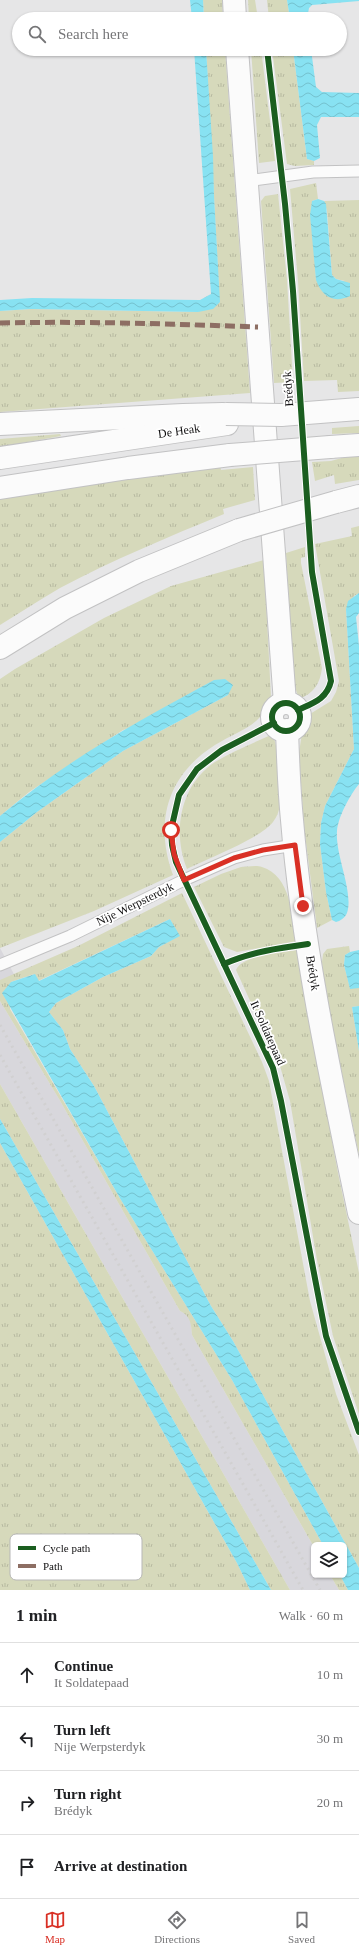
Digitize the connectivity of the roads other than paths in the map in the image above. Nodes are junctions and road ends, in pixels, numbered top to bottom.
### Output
1 (234, 0) edge
2 (235, 12) edge
3 (238, 56) edge
4 (359, 171) edge
5 (247, 181) junction
6 (359, 409) edge
7 (226, 419) junction
8 (0, 424) edge
9 (359, 445) edge
10 (0, 458) edge
11 (0, 488) edge
12 (359, 496) edge
13 (0, 648) edge
14 (295, 845) junction
15 (0, 965) edge
16 (359, 1213) edge

1 - 2 main road
3 - 5 main road
4 - 5 lane
5 - 14 main road, Brédyk
6 - 7 main road, bridge
7 - 8 main road
7 - 10 main road, De Heak
9 - 11 main road, bridge
12 - 13 main road, bridge
14 - 15 lane, Nije Werpsterdyk
14 - 16 main road, Brédyk

